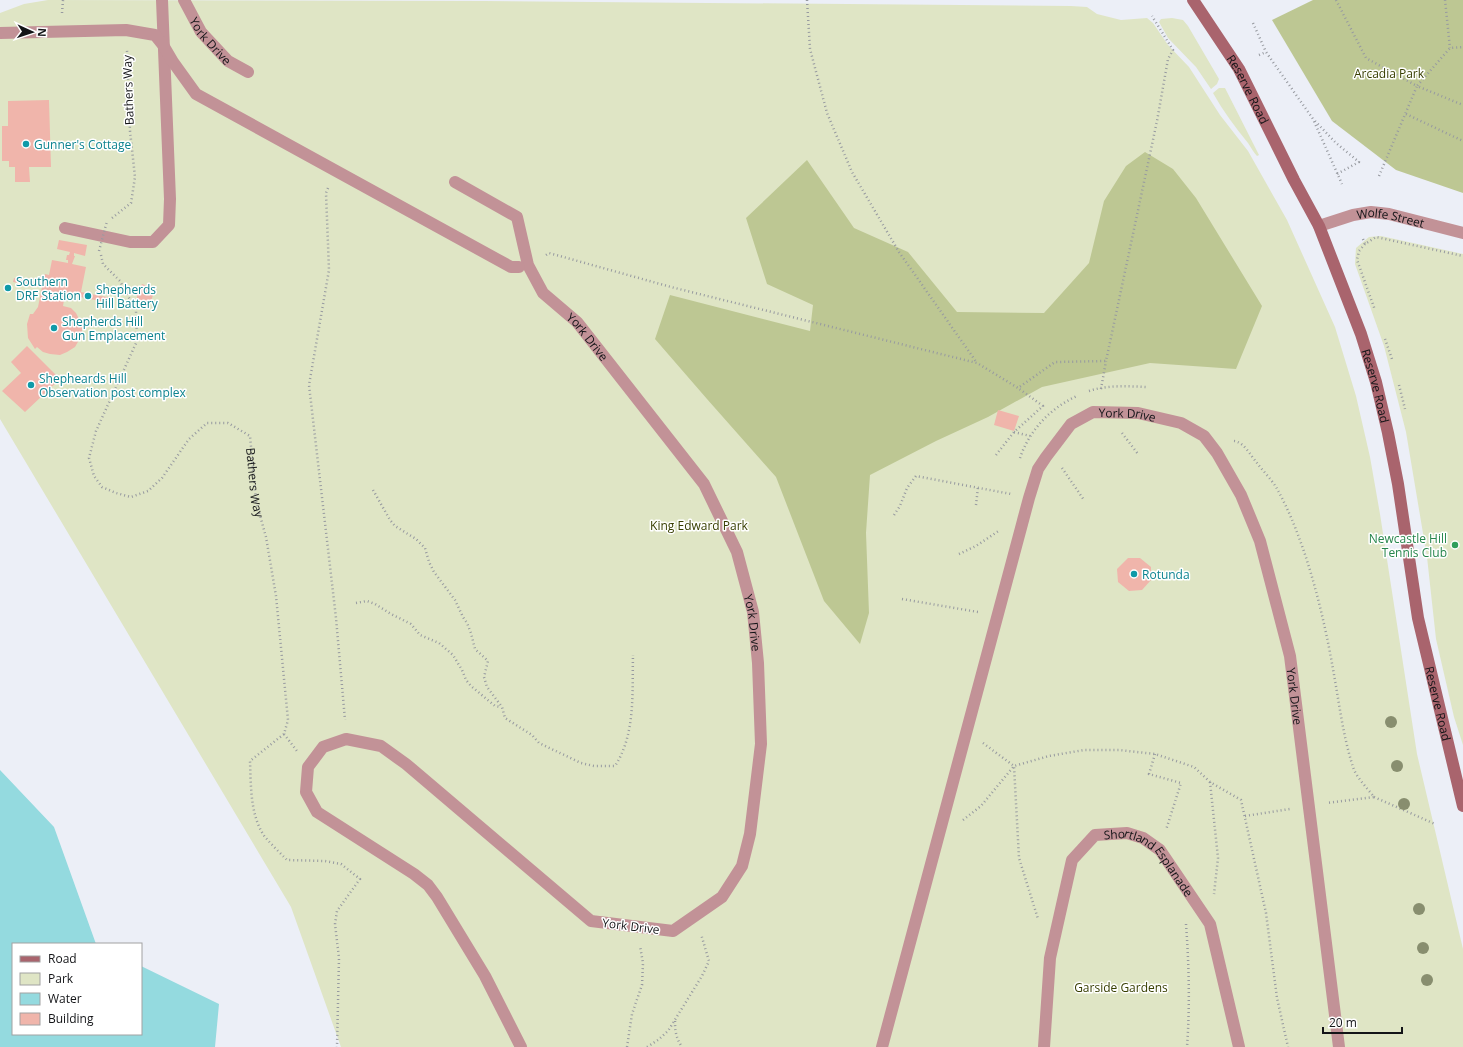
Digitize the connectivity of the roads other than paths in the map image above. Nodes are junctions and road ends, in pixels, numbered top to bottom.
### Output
1 (162, 0) edge
2 (184, 0) edge
3 (1193, 0) edge
4 (0, 33) edge
5 (163, 45) junction
6 (248, 72) dead end
7 (455, 182) dead end
8 (1319, 226) junction
9 (65, 228) dead end
10 (1463, 233) edge
11 (524, 266) junction
12 (1463, 806) edge
13 (521, 1047) edge
14 (882, 1047) edge
15 (1044, 1047) edge
16 (1240, 1047) edge
17 (1339, 1047) edge

1 - 5 street
2 - 6 street, York Drive
3 - 8 main road, Reserve Road
4 - 5 street
5 - 9 street
5 - 11 street
7 - 11 street, York Drive
8 - 10 street, Wolfe Street
8 - 12 main road, Reserve Road
11 - 13 street, York Drive
14 - 17 street, York Drive
15 - 16 street, Shortland Esplanade

